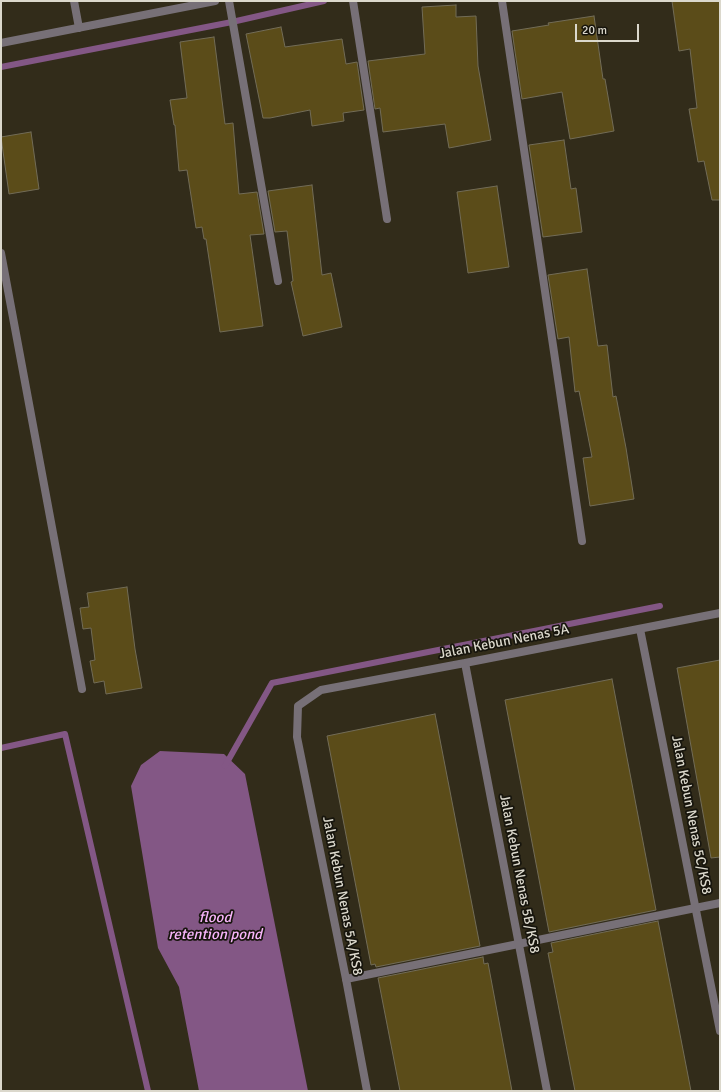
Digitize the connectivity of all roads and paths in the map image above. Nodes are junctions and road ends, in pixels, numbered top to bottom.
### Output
1 (74, 1) edge
2 (214, 1) edge
3 (353, 1) edge
4 (502, 1) edge
5 (230, 5) edge
6 (79, 28) junction
7 (1, 43) edge
8 (387, 219) dead end
9 (1, 252) edge
10 (278, 281) dead end
11 (582, 541) dead end
12 (720, 613) edge
13 (640, 629) junction
14 (465, 663) junction
15 (82, 689) dead end
16 (298, 706) joint
17 (720, 903) edge
18 (696, 908) junction
19 (520, 944) junction
20 (346, 979) junction
21 (720, 1031) edge
22 (367, 1091) edge
23 (547, 1091) edge

1 - 6 street
2 - 6 street
3 - 8 street
4 - 11 street
5 - 10 street
6 - 7 street
9 - 15 street
12 - 13 street, Jalan Kebun Nenas 5A
13 - 14 street, Jalan Kebun Nenas 5A
13 - 18 street, Jalan Kebun Nenas 5C/KS8
14 - 16 street, Jalan Kebun Nenas 5A
14 - 19 street, Jalan Kebun Nenas 5B/KS8
16 - 20 street, Jalan Kebun Nenas 5A/KS8
17 - 18 street
18 - 19 street
18 - 21 street, Jalan Kebun Nenas 5C/KS8
19 - 20 street
19 - 23 street, Jalan Kebun Nenas 5B/KS8
20 - 22 street, Jalan Kebun Nenas 5A/KS8

